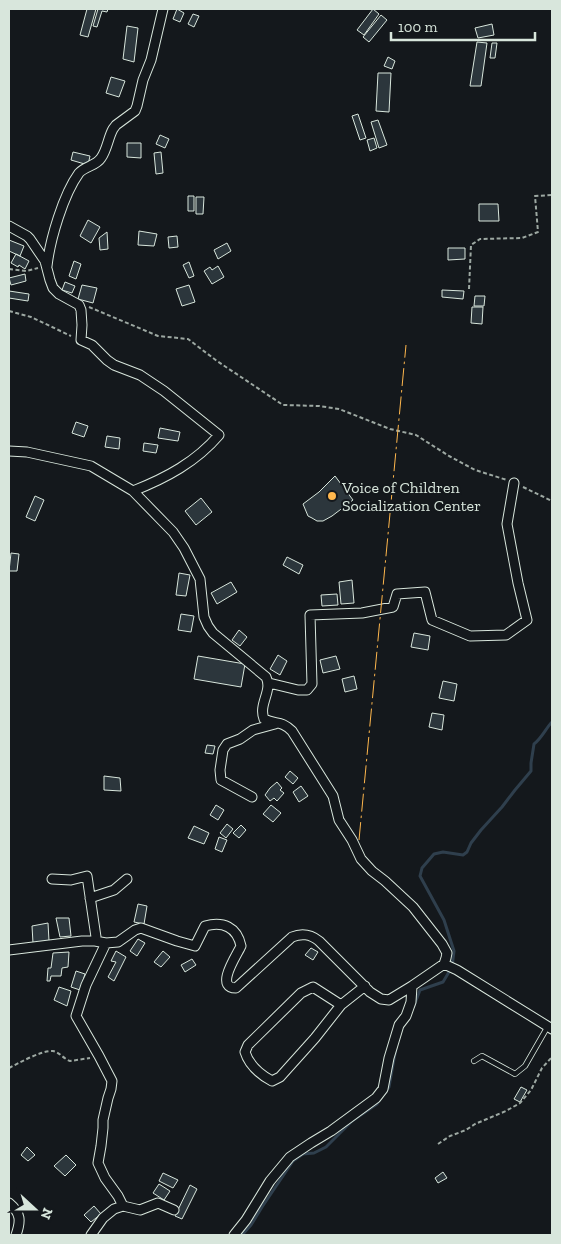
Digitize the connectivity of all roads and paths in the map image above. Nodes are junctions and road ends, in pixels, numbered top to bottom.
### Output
1 (163, 9) edge
2 (552, 195) edge
3 (9, 226) edge
4 (47, 268) junction
5 (9, 269) edge
6 (469, 289) dead end
7 (87, 306) dead end
8 (9, 311) edge
9 (75, 338) dead end
10 (9, 452) edge
11 (514, 483) junction
12 (133, 491) junction
13 (552, 502) edge
14 (269, 684) junction
15 (280, 722) junction
16 (252, 797) dead end
17 (52, 879) dead end
18 (127, 879) dead end
19 (90, 898) junction
20 (95, 941) junction
21 (106, 943) junction
22 (9, 950) edge
23 (450, 967) junction
24 (365, 986) junction
25 (412, 986) junction
26 (342, 1005) junction
27 (550, 1028) edge
28 (99, 1056) junction
29 (552, 1058) edge
30 (474, 1061) dead end
31 (9, 1068) edge
32 (438, 1144) dead end
33 (9, 1204) edge
34 (123, 1206) junction
35 (174, 1210) dead end
36 (16, 1235) edge
37 (91, 1235) edge
38 (234, 1235) edge

1 - 4 street
2 - 6 path
3 - 4 street
4 - 5 path
4 - 12 street
7 - 11 path
8 - 9 path
10 - 12 street
11 - 13 path
11 - 14 street
12 - 14 street
14 - 15 street
15 - 16 street
15 - 23 street
17 - 19 street
18 - 19 street
19 - 20 street
20 - 21 street
20 - 22 street
21 - 24 street
21 - 28 street
23 - 25 street
23 - 27 street
24 - 25 street
24 - 26 street
25 - 38 street
26 - 26 street
27 - 30 lane
28 - 31 path
28 - 34 street
29 - 32 path
33 - 36 street
34 - 35 street
34 - 37 street

